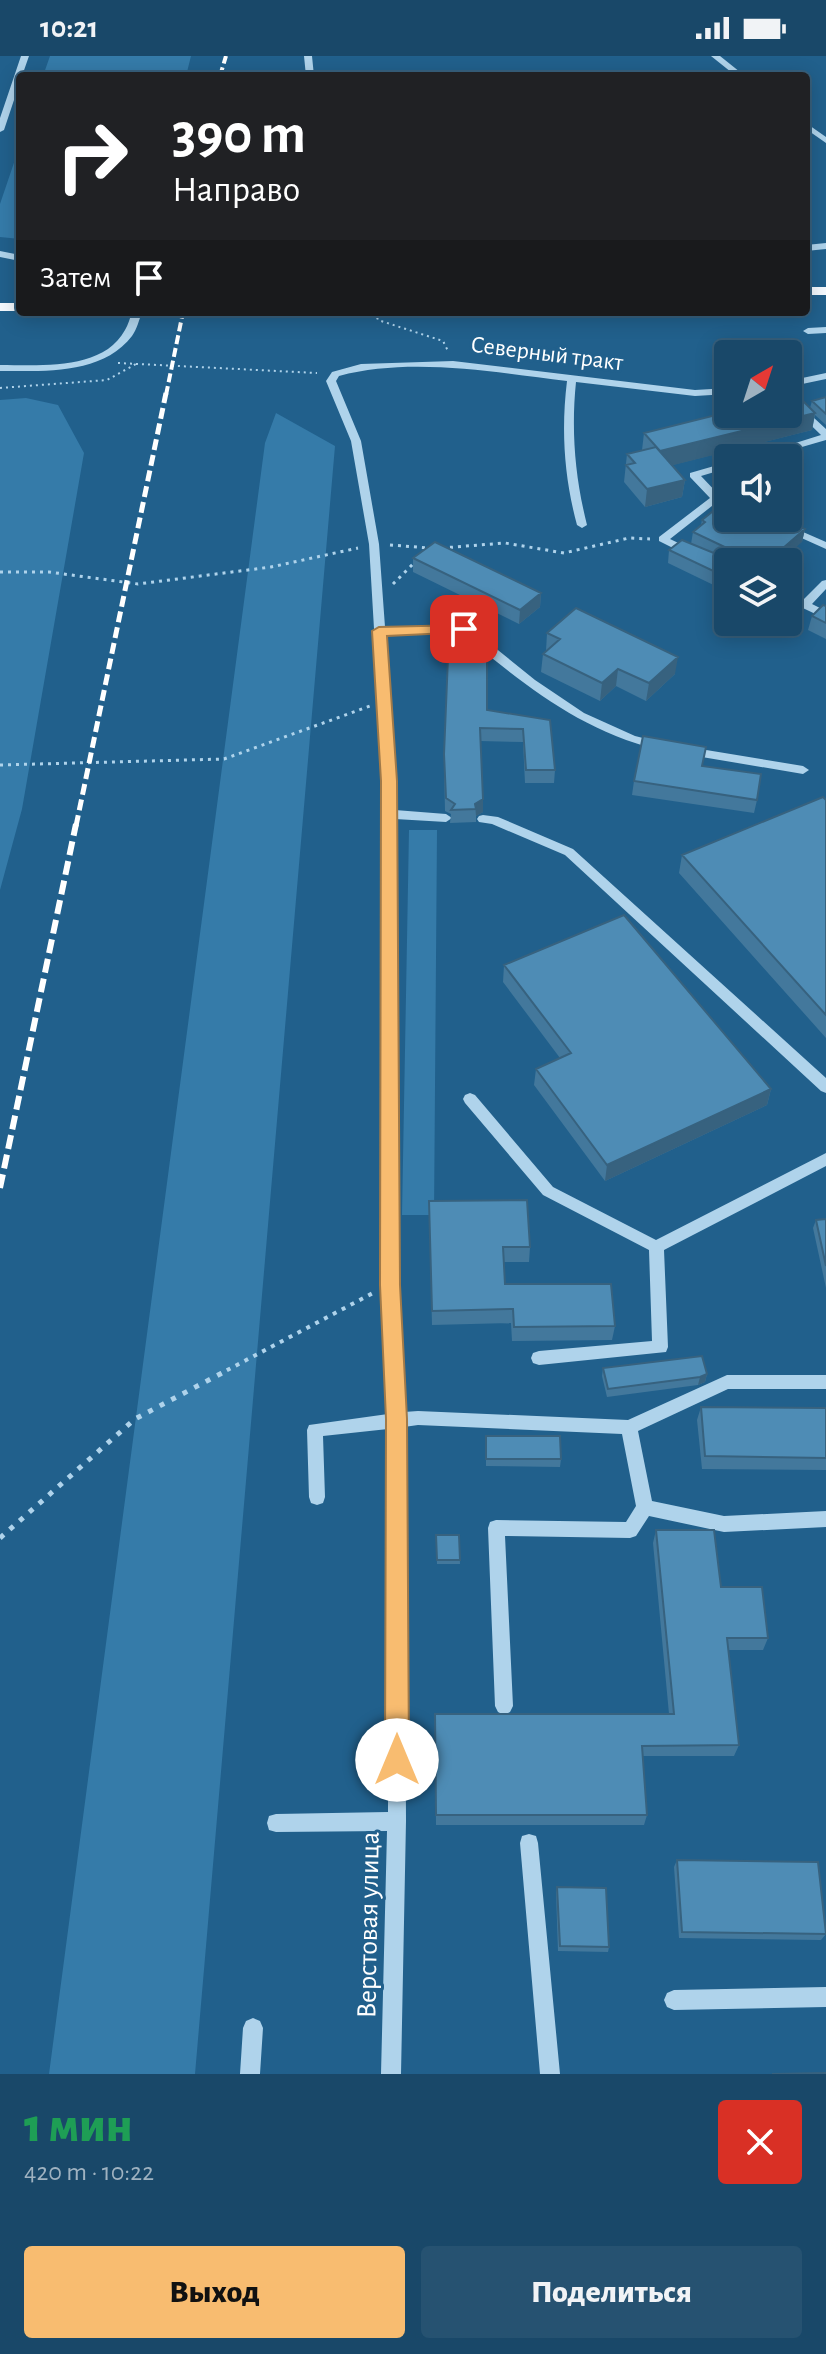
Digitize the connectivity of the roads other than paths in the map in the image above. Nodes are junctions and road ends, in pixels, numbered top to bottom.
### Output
1 (715, 56) edge
2 (736, 72) edge
3 (16, 83) edge
4 (810, 128) edge
5 (0, 130) edge
6 (826, 141) edge
7 (135, 316) edge
8 (826, 330) edge
9 (808, 331) dead end
10 (0, 368) edge
11 (335, 374) joint
12 (826, 376) edge
13 (572, 378) junction
14 (802, 381) edge
15 (714, 392) edge
16 (802, 411) edge
17 (826, 436) edge
18 (799, 444) edge
19 (714, 469) edge
20 (714, 496) edge
21 (714, 500) edge
22 (582, 525) dead end
23 (794, 532) edge
24 (826, 546) edge
25 (702, 557) edge
26 (826, 583) edge
27 (804, 605) joint
28 (826, 615) edge
29 (379, 631) junction
30 (803, 770) dead end
31 (389, 814) junction
32 (446, 818) edge
33 (483, 819) dead end
34 (826, 1087) edge
35 (470, 1099) dead end
36 (826, 1159) edge
37 (656, 1247) junction
38 (539, 1358) dead end
39 (826, 1382) edge
40 (396, 1419) junction
41 (629, 1427) junction
42 (317, 1497) dead end
43 (645, 1507) junction
44 (826, 1519) edge
45 (504, 1706) dead end
46 (397, 1821) junction
47 (276, 1823) dead end
48 (529, 1843) dead end
49 (826, 1997) edge
50 (674, 2000) dead end
51 (253, 2028) dead end
52 (250, 2074) edge
53 (391, 2074) edge
54 (550, 2074) edge

1 - 2 street
3 - 5 street
4 - 6 street
7 - 10 street
8 - 9 street
11 - 13 street, Северный тракт
11 - 29 street, Верстовая улица
12 - 14 street
13 - 15 street, Северный тракт
13 - 22 street
16 - 17 street
17 - 18 street
19 - 20 street
21 - 25 street
23 - 24 street
26 - 27 street
27 - 28 street
29 - 30 street
29 - 31 street, Верстовая улица
31 - 32 street
31 - 40 street, Верстовая улица
33 - 34 street
35 - 37 street
36 - 37 street
37 - 38 street
39 - 41 street
40 - 41 street
40 - 42 street
40 - 46 street, Верстовая улица
41 - 43 street
43 - 44 street
43 - 45 street
46 - 47 street
46 - 53 street, Верстовая улица
48 - 54 street
49 - 50 street
51 - 52 street

